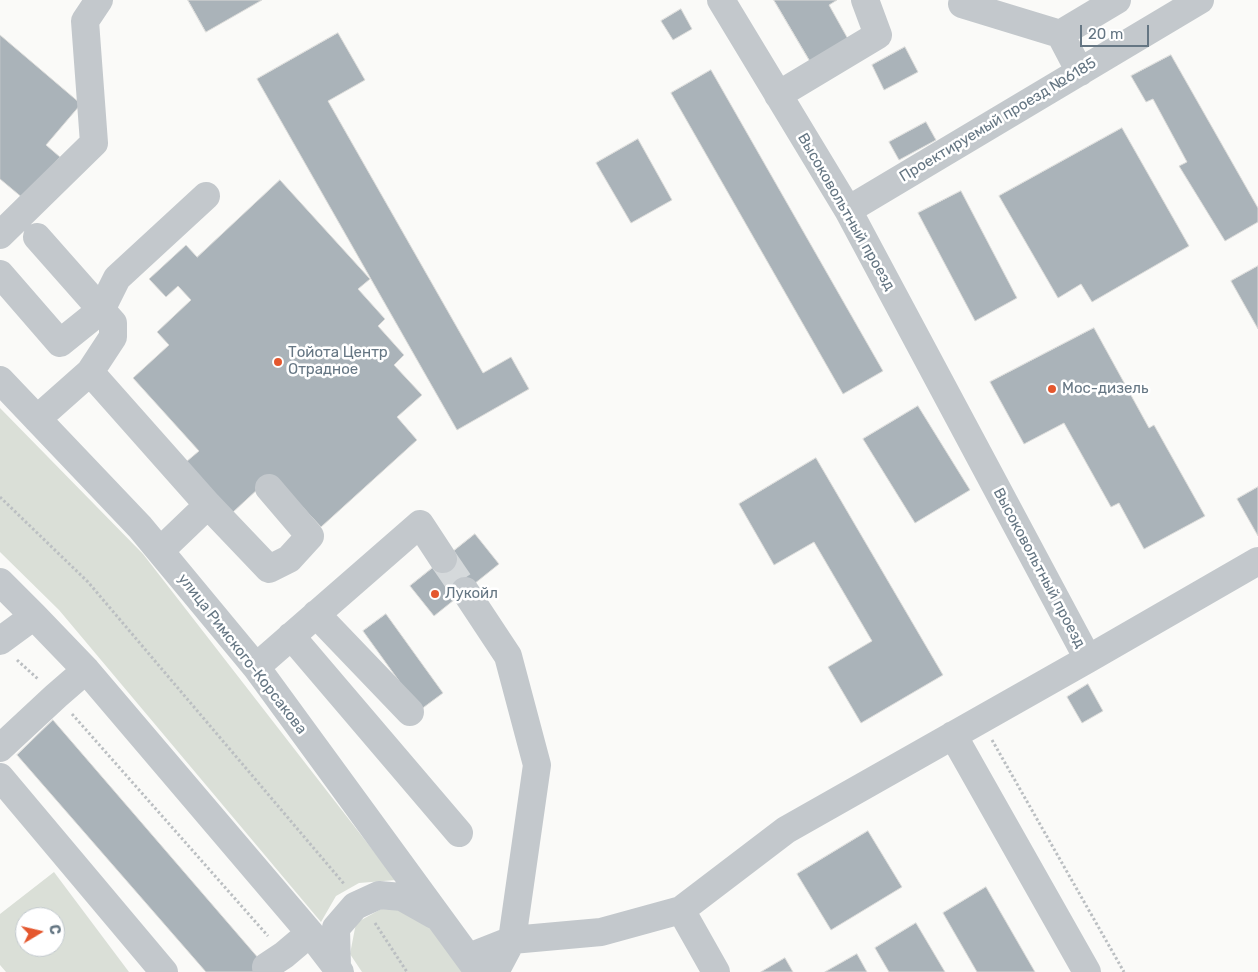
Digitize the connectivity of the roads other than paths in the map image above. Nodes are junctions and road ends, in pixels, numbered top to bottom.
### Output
1 (99, 0) edge
2 (721, 0) edge
3 (865, 0) edge
4 (1117, 0) edge
5 (1200, 0) edge
6 (962, 4) dead end
7 (1060, 34) junction
8 (1080, 72) junction
9 (778, 95) junction
10 (206, 196) dead end
11 (848, 210) junction
12 (0, 236) edge
13 (37, 237) dead end
14 (0, 274) edge
15 (101, 310) junction
16 (90, 372) junction
17 (0, 380) edge
18 (37, 419) junction
19 (269, 488) dead end
20 (208, 505) junction
21 (160, 551) junction
22 (443, 560) tunnel mouth
23 (1258, 561) edge
24 (0, 582) edge
25 (465, 591) tunnel mouth
26 (316, 614) junction
27 (34, 616) junction
28 (291, 636) junction
29 (7, 649) edge
30 (1088, 659) junction
31 (256, 667) junction
32 (86, 670) junction
33 (410, 712) dead end
34 (953, 735) junction
35 (0, 748) edge
36 (0, 777) edge
37 (458, 833) dead end
38 (681, 910) junction
39 (440, 918) junction
40 (310, 933) junction
41 (512, 940) junction
42 (275, 961) road end
43 (474, 964) edge
44 (338, 970) edge
45 (164, 972) edge
46 (495, 972) edge
47 (716, 972) edge
48 (1087, 972) edge

1 - 12 street
2 - 9 street, Высоковольтный проезд
3 - 9 street
4 - 7 street
5 - 8 street, Проектируемый проезд №6185
6 - 7 street
7 - 8 street
8 - 11 street, Проектируемый проезд №6185
9 - 11 street, Высоковольтный проезд
10 - 15 street
11 - 30 street, Высоковольтный проезд
13 - 15 street
14 - 15 street
15 - 16 street
16 - 18 street
16 - 20 street
17 - 18 street, улица Римского-Корсакова
18 - 21 street, улица Римского-Корсакова
19 - 20 street
20 - 21 street
21 - 31 street, улица Римского-Корсакова
22 - 26 street
23 - 30 street
24 - 27 street
25 - 41 street
26 - 28 street
26 - 33 street
27 - 29 street
27 - 32 street
28 - 31 street
28 - 37 street
30 - 34 street, Высоковольтный проезд
31 - 39 street, улица Римского-Корсакова
32 - 35 street
32 - 40 street
34 - 38 street, Высоковольтный проезд
34 - 48 street
36 - 45 street
38 - 41 street, Высоковольтный проезд
38 - 47 street
39 - 43 street, улица Римского-Корсакова
39 - 44 street
40 - 42 street
40 - 44 street
41 - 43 street, Высоковольтный проезд
41 - 46 street

